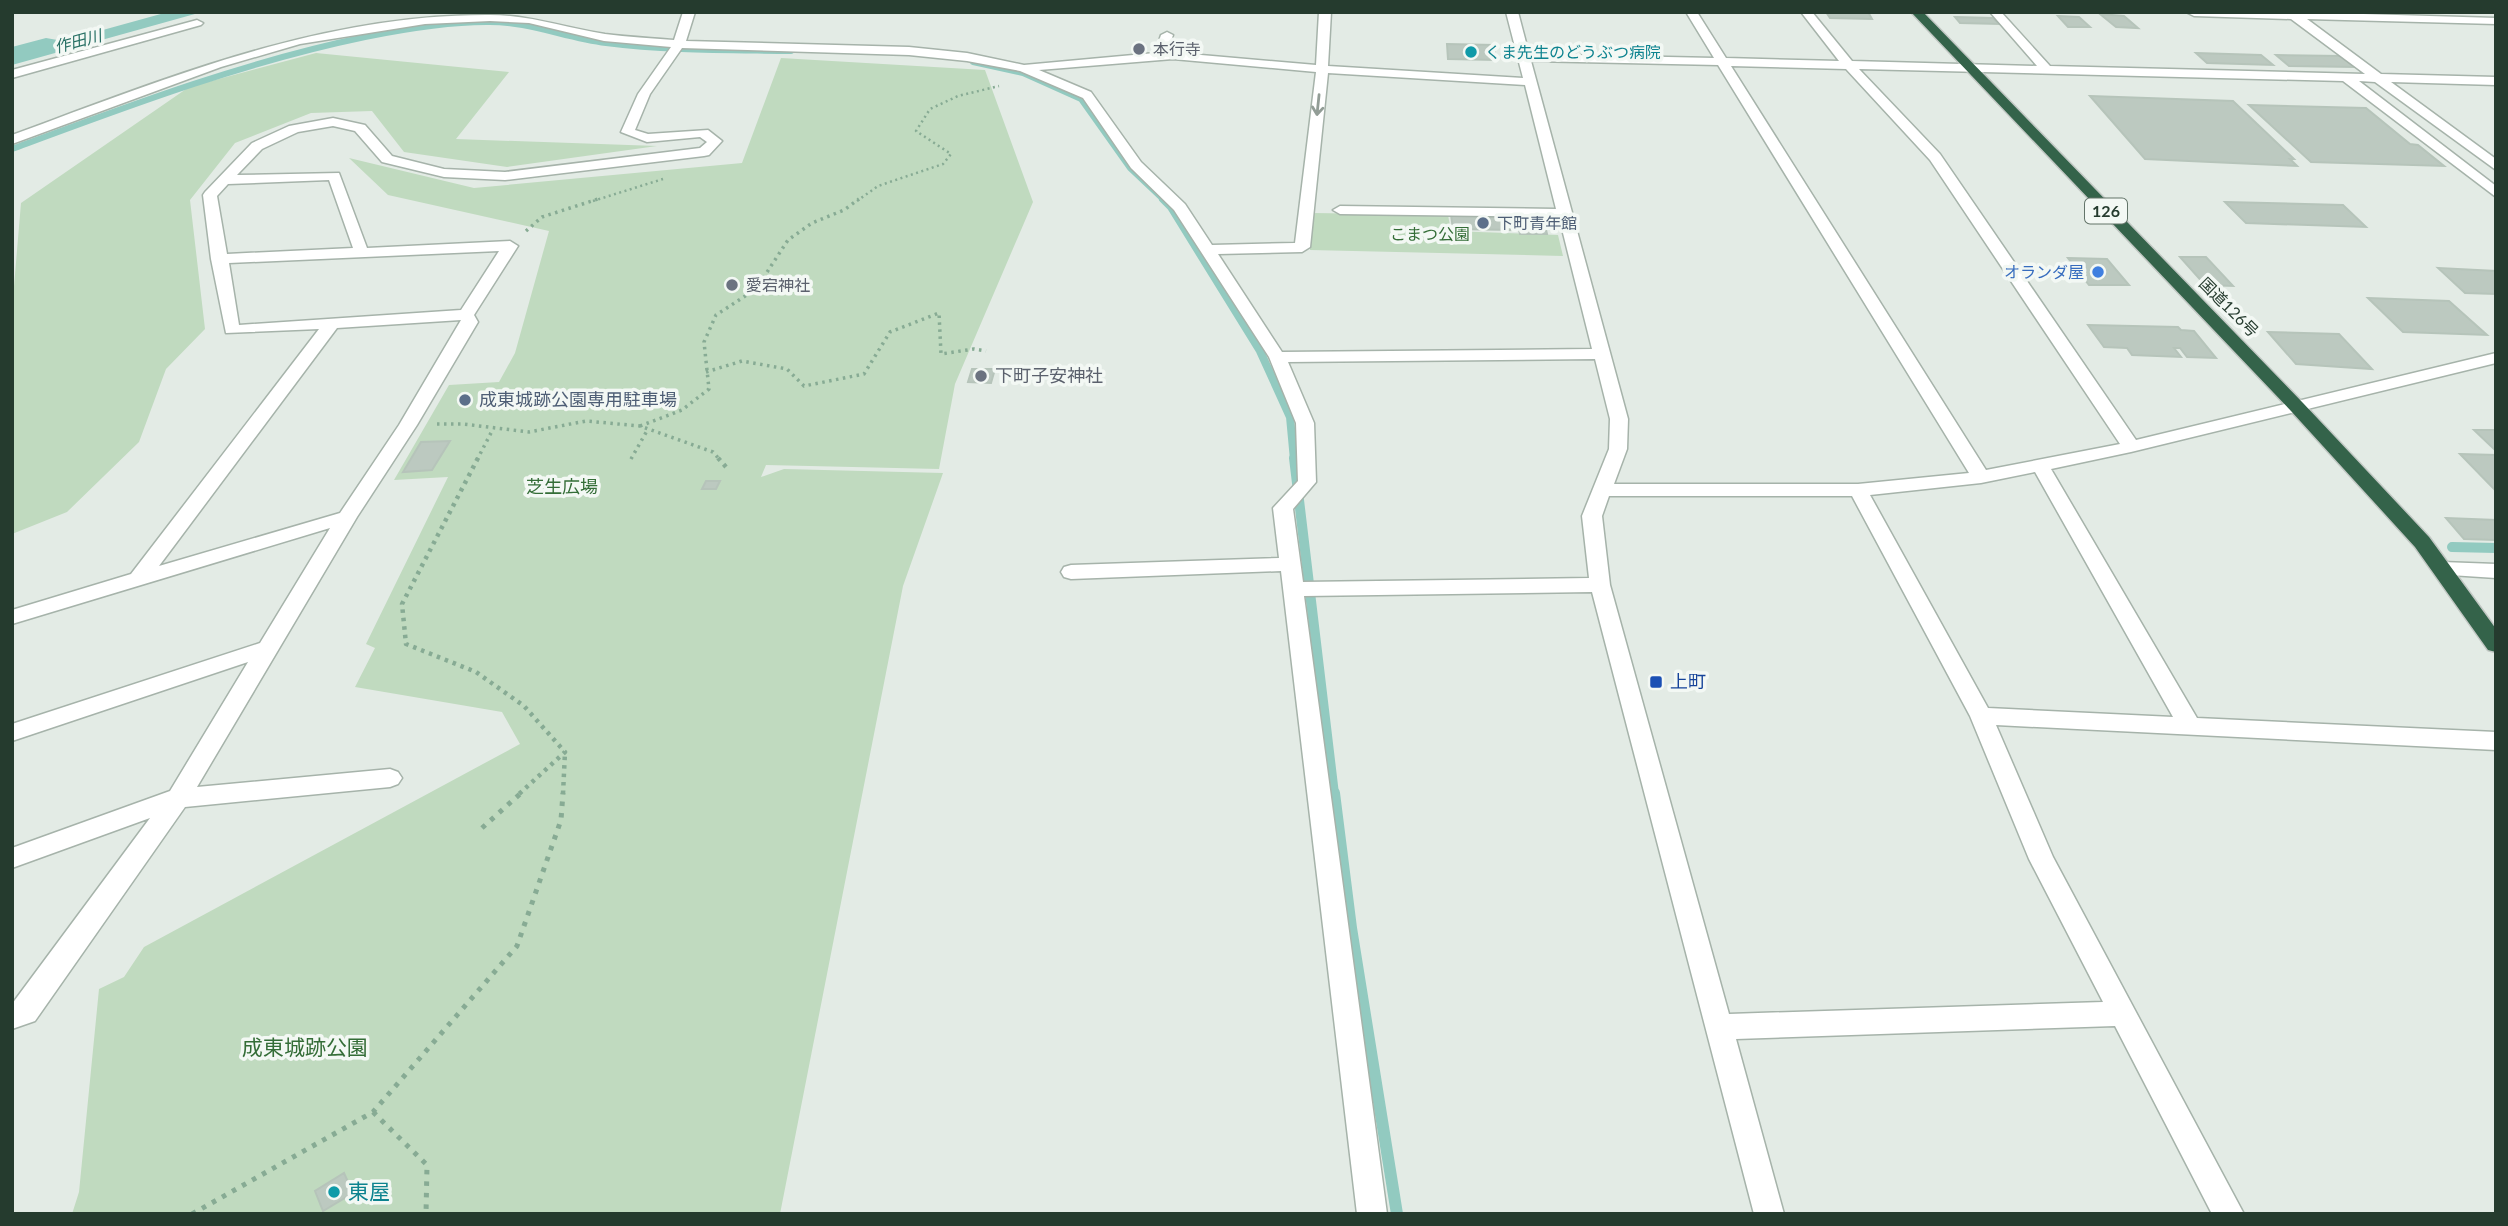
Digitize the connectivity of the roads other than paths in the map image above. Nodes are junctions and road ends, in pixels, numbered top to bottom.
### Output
1 (407, 12) edge
2 (689, 12) edge
3 (1325, 12) edge
4 (1512, 12) edge
5 (1692, 12) edge
6 (1807, 12) edge
7 (1916, 12) edge
8 (1995, 12) edge
9 (2193, 13) edge
10 (2292, 13) edge
11 (531, 16) edge
12 (425, 21) junction
13 (2496, 21) edge
14 (197, 23) dead end
15 (1167, 35) dead end
16 (676, 47) junction
17 (1160, 56) junction
18 (1524, 57) junction
19 (1719, 60) junction
20 (1848, 64) junction
21 (1968, 67) junction
22 (1023, 68) junction
23 (1322, 69) junction
24 (2047, 70) junction
25 (12, 74) edge
26 (2347, 78) junction
27 (2379, 78) junction
28 (2496, 81) edge
29 (1529, 82) junction
30 (12, 140) edge
31 (2496, 166) edge
32 (223, 180) junction
33 (2496, 193) edge
34 (1340, 210) dead end
35 (1564, 213) junction
36 (1207, 250) junction
37 (361, 251) junction
38 (219, 259) junction
39 (466, 315) junction
40 (333, 322) junction
41 (1604, 354) junction
42 (1277, 357) junction
43 (2492, 361) edge
44 (2297, 407) junction
45 (2131, 447) junction
46 (2040, 465) junction
47 (1981, 477) junction
48 (1601, 490) junction
49 (1858, 490) junction
50 (347, 517) junction
51 (1290, 564) junction
52 (2442, 569) junction
53 (2496, 571) edge
54 (1071, 572) dead end
55 (139, 577) junction
56 (1600, 586) junction
57 (1304, 589) junction
58 (12, 617) edge
59 (2496, 645) edge
60 (268, 648) junction
61 (1981, 716) junction
62 (2190, 726) junction
63 (12, 733) edge
64 (2496, 740) edge
65 (390, 778) dead end
66 (178, 798) junction
67 (12, 859) edge
68 (2122, 1014) junction
69 (12, 1017) edge
70 (1718, 1027) junction
71 (1372, 1214) edge
72 (1769, 1214) edge
73 (2229, 1214) edge

1 - 12 street
2 - 16 street
3 - 23 street
4 - 18 street
5 - 19 street
6 - 20 street
7 - 21 highway, 国道126号 / 126
8 - 24 street
9 - 10 street
10 - 13 street
10 - 27 street
11 - 12 street
11 - 16 street
12 - 30 street
14 - 25 street
15 - 17 street
16 - 22 street
16 - 32 street
17 - 22 street
17 - 23 street
18 - 19 street
18 - 29 street
19 - 20 street
19 - 47 street
20 - 21 street
20 - 45 street
21 - 24 street
21 - 44 highway, 国道126号 / 126
22 - 36 street
23 - 29 street
23 -> 36 street
24 - 26 street
26 - 27 street
26 - 33 street
27 - 28 street
27 - 31 street
29 - 35 street
32 - 37 street
32 - 38 street
34 - 35 street
35 - 41 street
36 - 42 street
37 - 38 street
37 - 39 street
38 - 40 street
39 - 40 street
39 - 50 street
40 - 55 street
41 - 42 street
41 - 48 street
42 - 51 street
43 - 44 street
44 - 45 street
44 - 52 highway, 国道126号 / 126
45 - 46 street
46 - 47 street
46 - 62 street
47 - 49 street
48 - 49 street
48 - 56 street
49 - 61 street
50 - 55 street
50 - 60 street
51 - 54 street
51 - 57 street
52 - 53 street
52 - 59 highway, 国道126号 / 126
55 - 58 street
56 - 57 street
56 - 70 street
57 - 71 street
60 - 63 street
60 - 66 street
61 - 62 street
61 - 68 street
62 - 64 street
65 - 66 street
66 - 67 street
66 - 69 street
68 - 70 street
68 - 73 street
70 - 72 street

